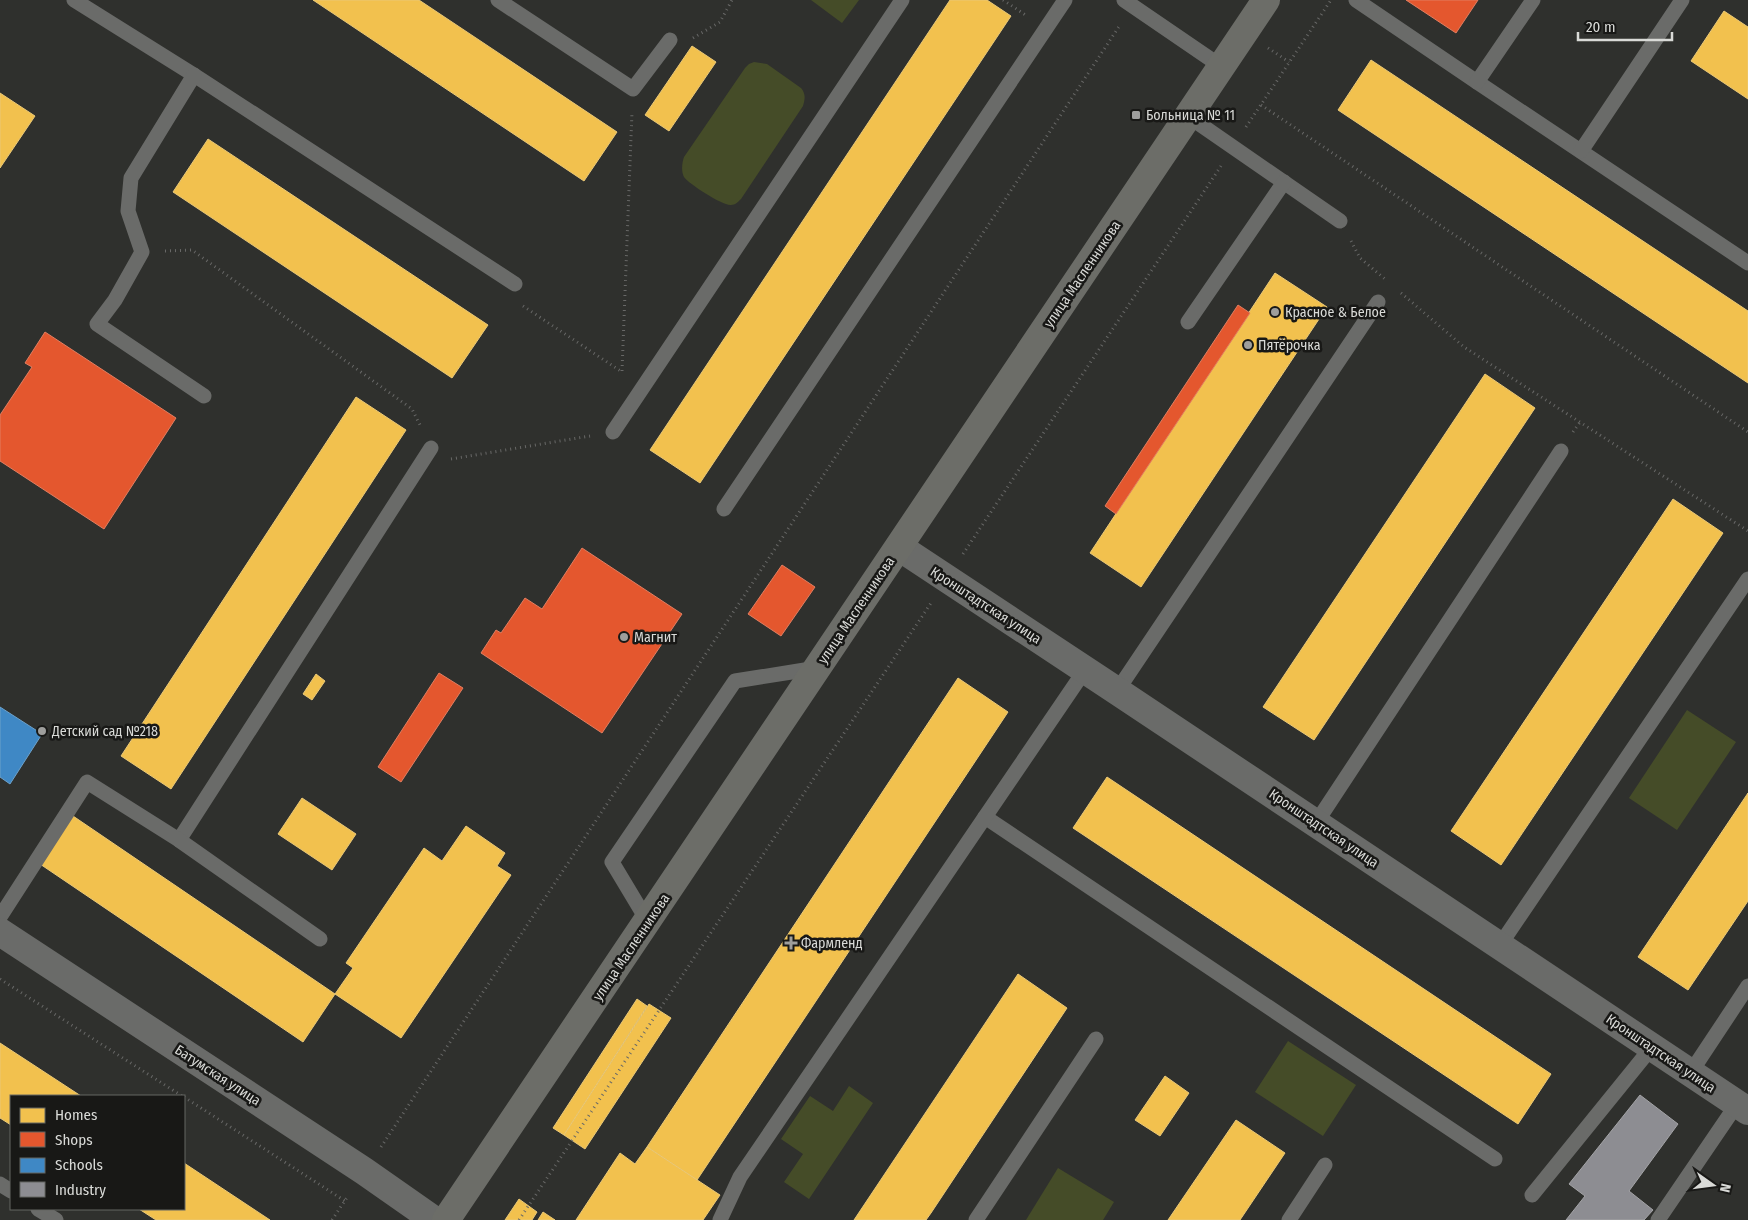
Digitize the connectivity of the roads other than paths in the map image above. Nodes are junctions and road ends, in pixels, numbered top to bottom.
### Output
1 (74, 0) edge
2 (498, 0) edge
3 (902, 0) edge
4 (1065, 0) edge
5 (1266, 0) edge
6 (1356, 0) edge
7 (1533, 0) edge
8 (1682, 0) edge
9 (1128, 3) edge
10 (670, 40) road end
11 (1222, 66) junction
12 (194, 75) junction
13 (1476, 82) junction
14 (1188, 116) junction
15 (1581, 151) junction
16 (1284, 182) junction
17 (1340, 221) road end
18 (1748, 262) edge
19 (515, 284) road end
20 (1378, 302) dead end
21 (1188, 322) dead end
22 (204, 396) dead end
23 (613, 432) road end
24 (431, 448) road end
25 (1561, 451) dead end
26 (724, 509) dead end
27 (899, 548) junction
28 (1748, 579) edge
29 (817, 668) junction
30 (1086, 670) junction
31 (1117, 690) junction
32 (985, 817) junction
33 (1316, 823) junction
34 (179, 840) junction
35 (0, 916) edge
36 (648, 922) junction
37 (0, 932) edge
38 (320, 938) dead end
39 (1500, 945) junction
40 (1748, 986) edge
41 (1096, 1039) dead end
42 (1652, 1047) junction
43 (1691, 1072) junction
44 (1743, 1108) edge
45 (1495, 1159) dead end
46 (1325, 1165) dead end
47 (1532, 1195) dead end
48 (40, 1210) edge
49 (56, 1220) edge
50 (434, 1220) edge
51 (446, 1220) edge
52 (720, 1220) edge
53 (976, 1220) edge
54 (1289, 1220) edge
55 (1658, 1220) edge

1 - 12 lane
2 - 10 lane
3 - 23 lane
4 - 26 lane
5 - 11 street, улица Масленникова
6 - 13 lane
7 - 13 lane
8 - 15 lane
9 - 11 lane
11 - 14 street, улица Масленникова
12 - 19 lane
12 - 22 lane
13 - 15 lane
14 - 16 lane
14 - 27 street, улица Масленникова
15 - 18 lane
16 - 17 lane
16 - 21 lane
20 - 31 lane
24 - 34 lane
25 - 33 lane
27 - 29 street, улица Масленникова
27 - 30 street, Кронштадтская улица
28 - 39 lane
29 - 36 street, улица Масленникова
29 - 36 lane
30 - 31 street, Кронштадтская улица
30 - 32 lane
31 - 33 street, Кронштадтская улица
32 - 45 lane
32 - 52 lane
33 - 39 street, Кронштадтская улица
34 - 35 lane
34 - 38 lane
36 - 51 street, улица Масленникова
37 - 50 street, Батумская улица
39 - 42 street, Кронштадтская улица
40 - 43 lane
41 - 53 lane
42 - 43 street, Кронштадтская улица
42 - 47 lane
43 - 44 street, Кронштадтская улица
44 - 55 lane
46 - 54 lane
48 - 49 lane

